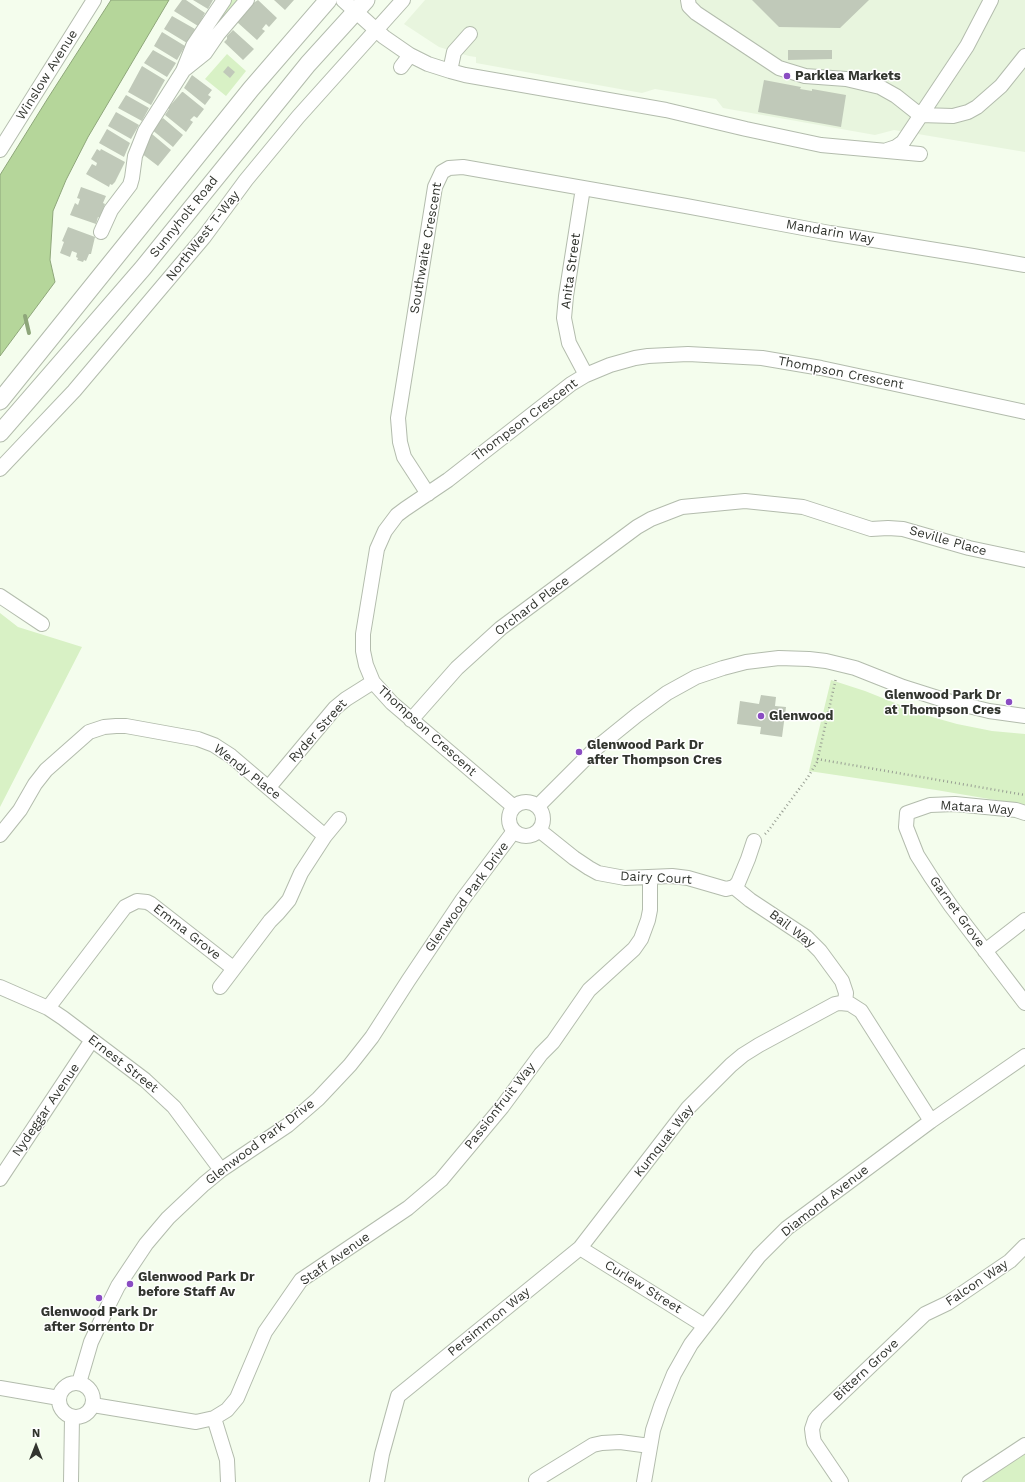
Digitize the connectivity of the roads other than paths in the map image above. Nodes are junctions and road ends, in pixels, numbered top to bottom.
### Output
1 (94, 0) edge
2 (224, 0) edge
3 (247, 0) edge
4 (328, 0) edge
5 (343, 0) edge
6 (403, 0) edge
7 (688, 0) edge
8 (991, 0) edge
9 (361, 6) edge
10 (376, 30) junction
11 (470, 34) dead end
12 (410, 55) junction
13 (1025, 56) edge
14 (401, 67) dead end
15 (183, 71) junction
16 (450, 71) junction
17 (920, 115) junction
18 (0, 150) edge
19 (885, 151) junction
20 (920, 154) dead end
21 (583, 188) junction
22 (686, 206) joint
23 (101, 232) dead end
24 (1025, 266) edge
25 (586, 375) junction
26 (0, 401) edge
27 (1025, 412) edge
28 (0, 433) edge
29 (0, 469) edge
30 (428, 494) junction
31 (871, 529) joint
32 (1025, 560) edge
33 (0, 596) edge
34 (42, 624) dead end
35 (373, 682) junction
36 (1025, 716) edge
37 (411, 720) junction
38 (269, 787) junction
39 (514, 806) junction
40 (538, 806) junction
41 (1025, 813) edge
42 (907, 814) joint
43 (339, 819) dead end
44 (539, 830) junction
45 (514, 831) junction
46 (0, 835) edge
47 (325, 836) junction
48 (754, 841) road end
49 (650, 878) junction
50 (734, 887) junction
51 (1025, 920) edge
52 (985, 951) junction
53 (233, 968) junction
54 (0, 987) edge
55 (220, 987) dead end
56 (845, 1003) junction
57 (1025, 1003) edge
58 (48, 1008) junction
59 (92, 1040) junction
60 (1025, 1056) edge
61 (930, 1121) junction
62 (221, 1170) junction
63 (0, 1179) edge
64 (408, 1208) joint
65 (1025, 1246) edge
66 (580, 1248) junction
67 (925, 1314) joint
68 (705, 1326) junction
69 (79, 1384) junction
70 (0, 1388) edge
71 (59, 1398) junction
72 (93, 1405) junction
73 (72, 1417) junction
74 (214, 1418) junction
75 (1025, 1445) edge
76 (650, 1446) junction
77 (536, 1480) dead end
78 (71, 1482) edge
79 (228, 1482) edge
80 (377, 1482) edge
81 (644, 1482) edge
82 (841, 1482) edge
83 (969, 1482) edge

1 - 18 street, Winslow Avenue
2 - 15 street
3 - 15 street
4 - 26 main road
5 - 9 street
6 - 10 street, NorthWest T-Way
7 - 17 street
8 - 17 street
9 - 10 street
9 - 28 main road, Sunnyholt Road
10 - 12 street
10 - 29 street, NorthWest T-Way
11 - 16 street
12 - 14 street
12 - 16 street
13 - 17 street
15 - 23 street
16 - 19 street
17 - 19 street
19 - 20 street
21 - 22 street, Southwaite Crescent
21 - 25 street, Anita Street
21 - 30 street, Southwaite Crescent
22 - 24 street, Mandarin Way
25 - 27 street, Thompson Crescent
25 - 30 street, Thompson Crescent
30 - 35 street, Thompson Crescent
31 - 32 street, Seville Place
31 - 37 street, Orchard Place
33 - 34 street
35 - 37 street, Thompson Crescent
35 - 38 street, Ryder Street
36 - 40 street
37 - 39 street, Thompson Crescent
38 - 46 street, Wendy Place
38 - 47 street, Wendy Place
39 - 40 street
39 - 45 street
40 - 44 street
41 - 42 street, Matara Way
42 - 52 street, Garnet Grove
43 - 47 street
44 - 45 street
44 - 49 street, Dairy Court
45 - 62 street, Glenwood Park Drive
47 - 53 street
48 - 50 street
49 - 50 street, Dairy Court
49 - 64 street, Passionfruit Way
50 - 56 street, Bail Way
51 - 52 street
52 - 57 street, Garnet Grove
53 - 55 street, Emma Grove
53 - 58 street, Emma Grove
54 - 58 street, Ernest Street
56 - 61 street
56 - 66 street, Kumquat Way
58 - 59 street, Ernest Street
59 - 62 street, Ernest Street
59 - 63 street, Nydeggar Avenue
60 - 61 street, Diamond Avenue
61 - 68 street, Diamond Avenue
62 - 69 street, Glenwood Park Drive
64 - 74 street, Staff Avenue
65 - 67 street, Falcon Way
66 - 68 street, Curlew Street
66 - 80 street, Persimmon Way
67 - 82 street, Bittern Grove
68 - 76 street, Diamond Avenue
69 - 71 street
69 - 72 street
70 - 71 street
71 - 73 street
72 - 73 street
72 - 74 street, Staff Avenue
73 - 78 street
74 - 79 street
75 - 83 street
76 - 77 street
76 - 81 street, Diamond Avenue

